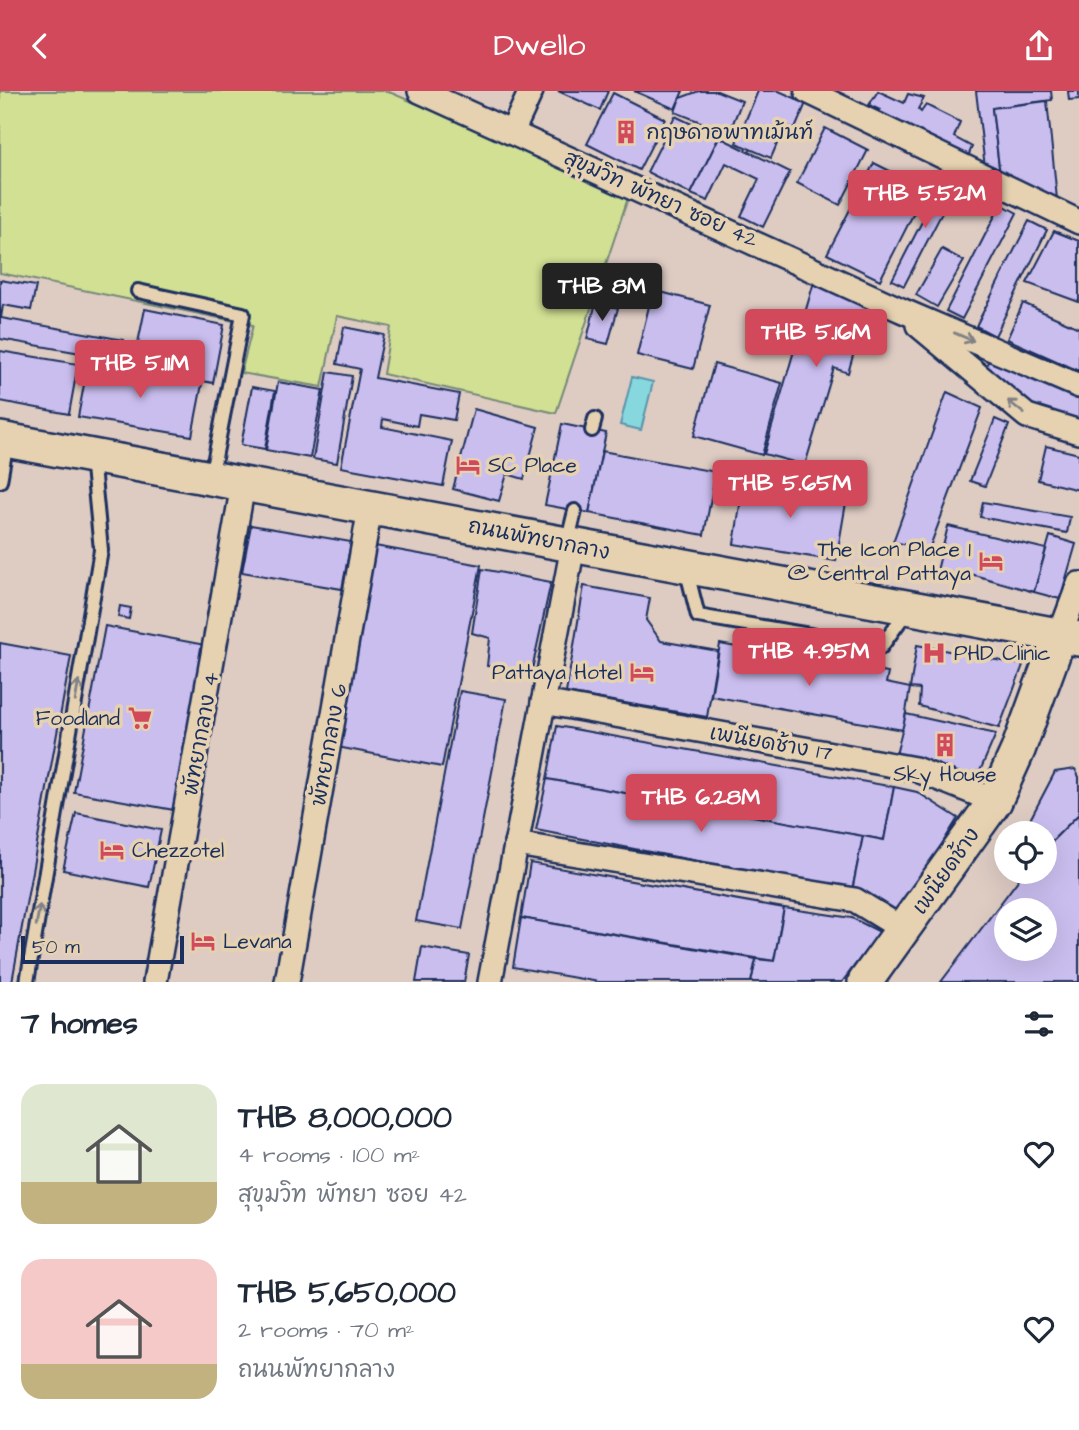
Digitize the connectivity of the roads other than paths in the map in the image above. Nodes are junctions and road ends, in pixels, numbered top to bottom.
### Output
1 (420, 91) edge
2 (531, 91) edge
3 (807, 91) edge
4 (512, 132) junction
5 (1079, 222) edge
6 (138, 291) dead end
7 (901, 310) junction
8 (1079, 386) edge
9 (1079, 432) edge
10 (4, 440) edge
11 (91, 456) junction
12 (0, 481) edge
13 (227, 482) junction
14 (370, 508) junction
15 (575, 510) dead end
16 (570, 545) junction
17 (686, 566) junction
18 (1079, 584) edge
19 (909, 608) junction
20 (1069, 637) edge
21 (543, 702) junction
22 (995, 801) junction
23 (516, 844) junction
24 (904, 930) junction
25 (27, 982) edge
26 (155, 982) edge
27 (287, 982) edge
28 (490, 982) edge
29 (864, 982) edge

1 - 4 street, สุขุมวิท พัทยา ซอย 42
2 - 4 street
3 - 5 street
4 - 7 street, สุขุมวิท พัทยา ซอย 42
6 - 13 lane
7 -> 8 street
9 -> 7 street
10 - 11 main road, ถนนพัทยากลาง
10 - 12 lane
11 - 13 main road, ถนนพัทยากลาง
25 -> 11 lane
13 - 14 main road, ถนนพัทยากลาง
13 - 26 street, พัทยากลาง 4
14 - 16 main road, ถนนพัทยากลาง
14 - 27 street, พัทยากลาง 6
15 - 16 lane
16 - 17 main road, ถนนพัทยากลาง
16 - 21 street
17 - 19 main road, ถนนพัทยากลาง
17 - 19 lane
18 - 20 street
19 - 20 main road, ถนนพัทยากลาง
20 - 22 main road, เพนียดช้าง
21 - 22 street, เพนียดช้าง 17
21 - 23 street
22 - 24 main road, เพนียดช้าง
23 - 24 street
23 - 28 street
24 - 29 main road, เพนียดช้าง

